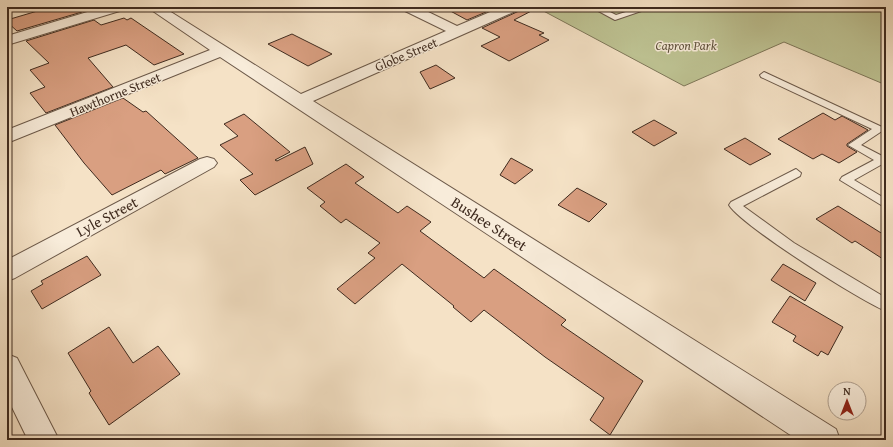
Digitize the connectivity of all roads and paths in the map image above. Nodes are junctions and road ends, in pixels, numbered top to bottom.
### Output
1 (118, 7) edge
2 (154, 7) edge
3 (408, 7) edge
4 (513, 7) edge
5 (595, 7) edge
6 (649, 7) edge
7 (458, 32) junction
8 (7, 41) edge
9 (222, 51) junction
10 (764, 75) dead end
11 (299, 101) junction
12 (7, 137) edge
13 (884, 161) edge
14 (207, 163) dead end
15 (796, 173) dead end
16 (886, 204) edge
17 (7, 270) edge
18 (886, 305) edge
19 (7, 367) edge
20 (44, 440) edge
21 (825, 440) edge

1 - 8 street
2 - 9 street, Bushee Street
3 - 7 street
4 - 7 street, Globe Street
5 - 6 lane
7 - 11 street, Globe Street
9 - 11 street, Bushee Street
9 - 12 street, Hawthorne Street
10 - 13 lane
11 - 21 street, Bushee Street
13 - 16 lane
14 - 17 street, Lyle Street
15 - 18 lane
19 - 20 street

